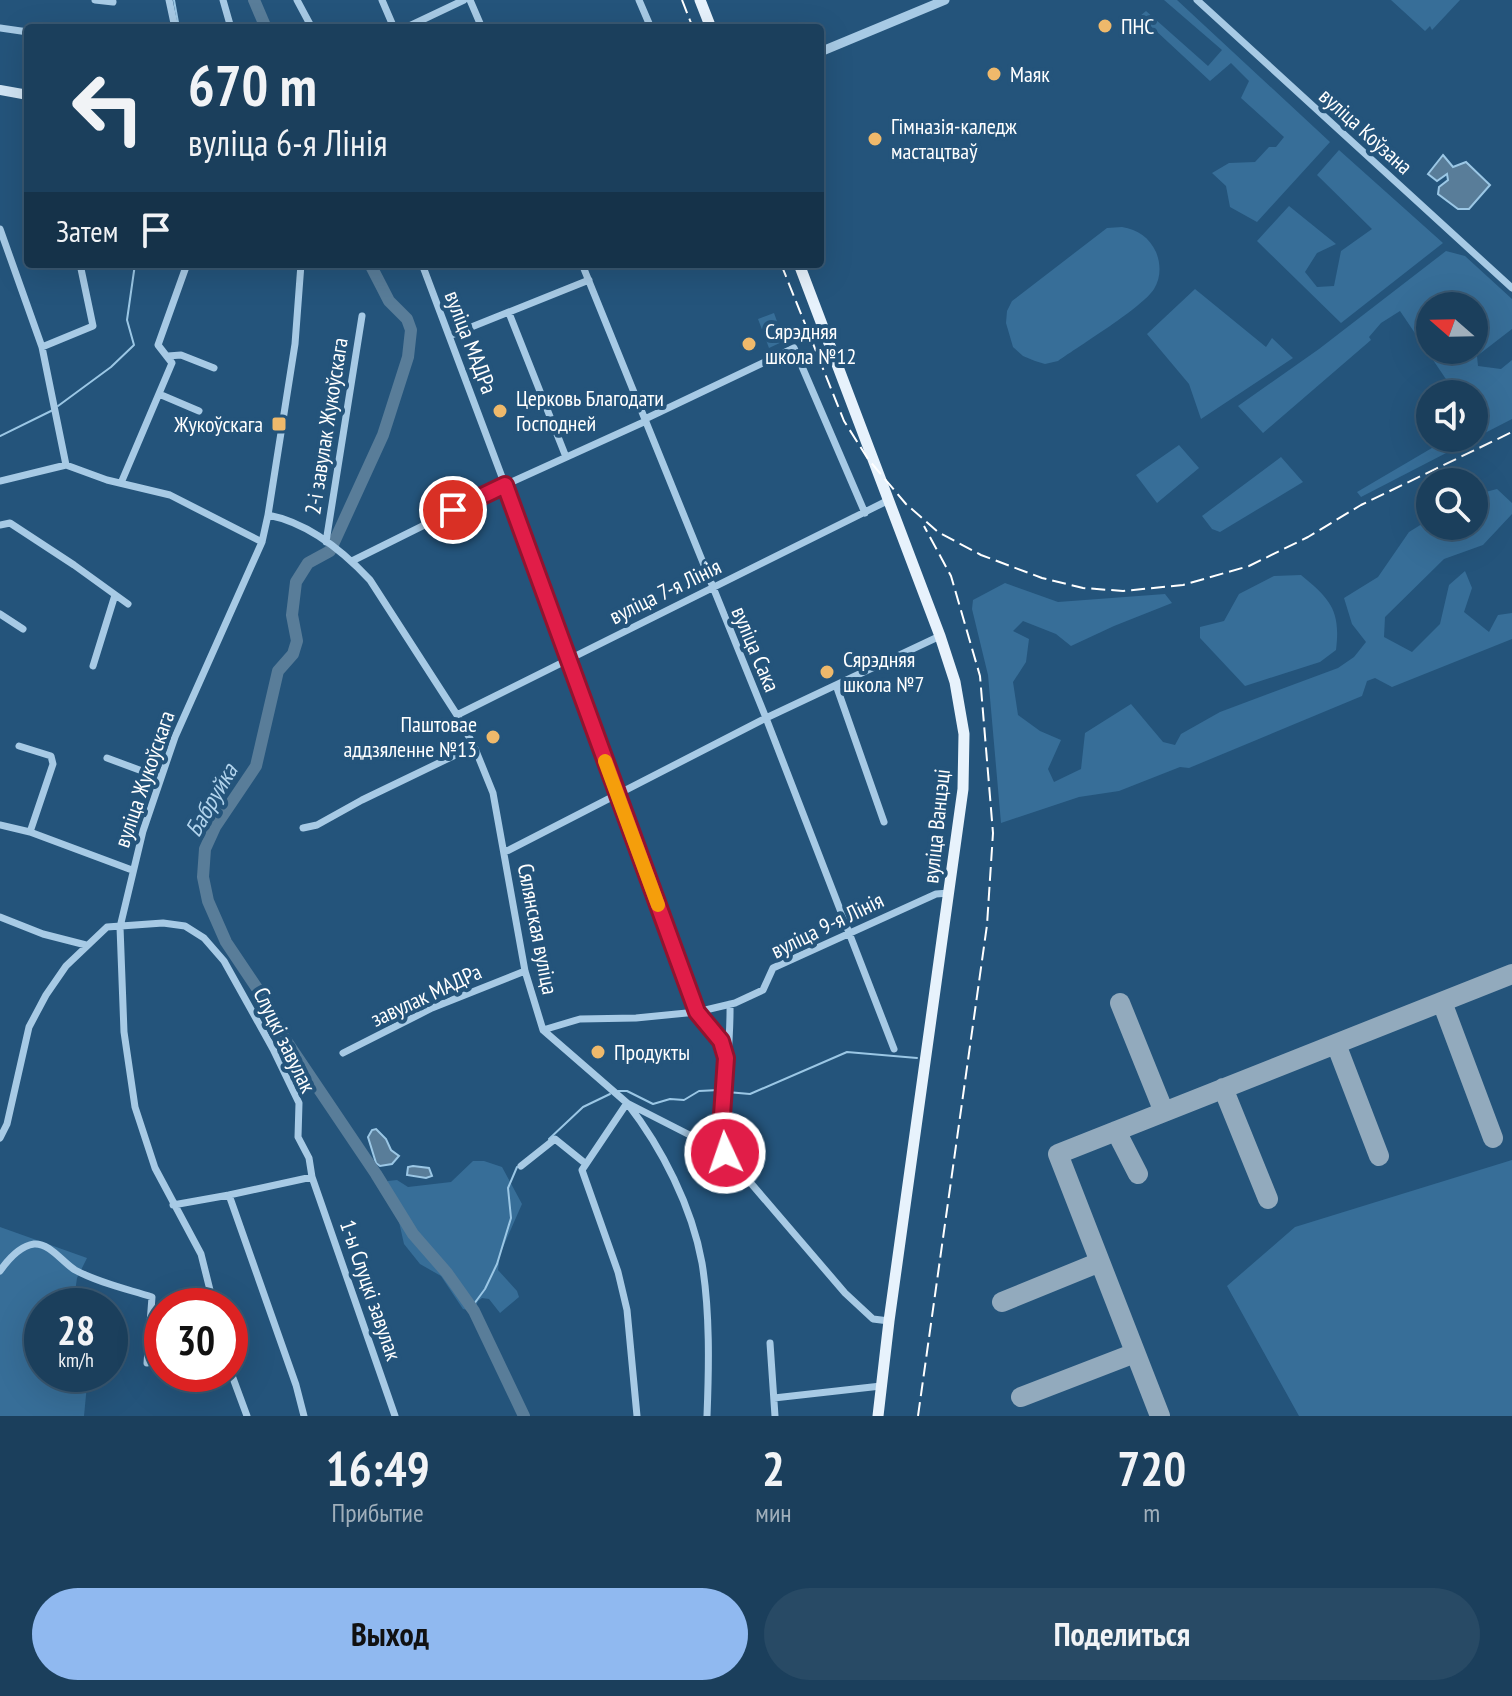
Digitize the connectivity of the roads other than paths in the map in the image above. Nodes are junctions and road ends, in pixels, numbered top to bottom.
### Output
1 (95, 0) edge
2 (169, 0) edge
3 (223, 0) edge
4 (297, 0) edge
5 (382, 0) edge
6 (467, 0) edge
7 (639, 0) edge
8 (700, 0) edge
9 (945, 0) edge
10 (1197, 0) edge
11 (113, 2) dead end
12 (924, 5) edge
13 (174, 24) edge
14 (230, 24) edge
15 (310, 24) edge
16 (392, 24) edge
17 (414, 24) edge
18 (480, 24) edge
19 (649, 24) edge
20 (709, 24) edge
21 (0, 28) edge
22 (24, 31) edge
23 (824, 50) edge
24 (0, 90) edge
25 (24, 94) edge
26 (0, 229) edge
27 (1, 239) edge
28 (81, 268) edge
29 (186, 268) edge
30 (301, 268) edge
31 (424, 268) edge
32 (584, 268) edge
33 (801, 268) edge
34 (589, 280) junction
35 (1512, 288) edge
36 (509, 313) junction
37 (362, 316) dead end
38 (449, 336) junction
39 (42, 347) junction
40 (168, 356) junction
41 (214, 368) dead end
42 (159, 394) junction
43 (199, 411) dead end
44 (646, 420) junction
45 (566, 457) junction
46 (66, 465) junction
47 (0, 481) edge
48 (121, 483) junction
49 (505, 485) junction
50 (889, 500) junction
51 (865, 513) junction
52 (268, 515) junction
53 (0, 525) edge
54 (262, 542) junction
55 (326, 542) junction
56 (352, 561) junction
57 (711, 589) junction
58 (115, 595) junction
59 (128, 604) dead end
60 (0, 614) edge
61 (23, 629) dead end
62 (940, 636) junction
63 (568, 658) junction
64 (93, 666) dead end
65 (836, 685) junction
66 (457, 715) junction
67 (766, 718) junction
68 (19, 746) dead end
69 (474, 746) junction
70 (107, 758) dead end
71 (161, 778) junction
72 (617, 796) junction
73 (884, 822) dead end
74 (0, 825) edge
75 (303, 828) dead end
76 (30, 832) junction
77 (505, 852) junction
78 (132, 870) junction
79 (949, 893) junction
80 (0, 917) edge
81 (120, 927) junction
82 (848, 935) junction
83 (86, 945) junction
84 (525, 971) junction
85 (730, 1004) junction
86 (697, 1012) junction
87 (543, 1030) junction
88 (894, 1049) dead end
89 (343, 1053) dead end
90 (726, 1058) junction
91 (627, 1103) junction
92 (0, 1138) edge
93 (725, 1153) junction
94 (586, 1164) junction
95 (521, 1166) dead end
96 (312, 1177) junction
97 (229, 1195) junction
98 (173, 1205) junction
99 (0, 1271) edge
100 (210, 1288) edge
101 (144, 1295) edge
102 (889, 1321) junction
103 (770, 1343) dead end
104 (881, 1386) junction
105 (238, 1392) edge
106 (774, 1398) junction
107 (247, 1416) edge
108 (304, 1416) edge
109 (395, 1416) edge
110 (637, 1416) edge
111 (707, 1416) edge
112 (775, 1416) edge
113 (878, 1416) edge

1 - 11 street
2 - 13 street
3 - 14 street
4 - 15 street
5 - 16 street
6 - 17 street
6 - 18 street
7 - 19 street
8 - 20 main road
9 - 12 street
10 - 35 street, вуліца Коўзана
12 - 23 street
21 - 22 street
24 - 25 main road
26 - 27 street
27 - 39 street
28 - 39 street
29 - 40 street
30 - 52 street, вуліца Жукоўскага
31 - 38 street, вуліца МАДРа
32 - 34 street, вуліца Сака
33 - 50 main road, вуліца Ванцэці
34 - 36 street
34 - 44 street, вуліца Сака
36 - 38 street
36 - 45 street
37 - 55 street, 2-і завулак Жукоўскага
38 - 49 street, вуліца МАДРа
39 - 46 street
40 - 41 street
40 - 42 street
42 - 43 street
42 - 48 street
44 - 45 street
44 - 51 street
44 - 57 street, вуліца Сака
45 - 49 street
46 - 47 street
46 - 48 street
48 - 54 street
49 - 56 street
49 - 63 street, вуліца МАДРа
50 - 51 street, вуліца 7-я Лінія
50 - 62 main road, вуліца Ванцэці
51 - 57 street, вуліца 7-я Лінія
52 - 54 street, вуліца Жукоўскага
52 - 55 street, Сялянская вуліца
53 - 58 street
54 - 71 street, вуліца Жукоўскага
55 - 56 street, Сялянская вуліца
56 - 66 street, Сялянская вуліца
57 - 63 street, вуліца 7-я Лінія
57 - 67 street, вуліца Сака
58 - 59 street
58 - 64 street
60 - 61 street
62 - 65 street
62 - 79 main road, вуліца Ванцэці
63 - 66 street, вуліца 7-я Лінія
63 - 72 street, вуліца МАДРа
65 - 67 street
65 - 73 street
66 - 69 street, Сялянская вуліца
67 - 72 street
67 - 82 street, вуліца Сака
68 - 76 street
69 - 75 street
69 - 77 street, Сялянская вуліца
70 - 71 street
71 - 78 street, вуліца Жукоўскага
72 - 77 street
72 - 86 street, вуліца МАДРа
74 - 76 street
76 - 78 street
77 - 84 street, Сялянская вуліца
78 - 81 street, вуліца Жукоўскага
79 - 82 street, вуліца 9-я Лінія
79 - 102 main road, вуліца Ванцэці
80 - 83 street
81 - 83 street
81 - 96 street, Слуцкі завулак
81 - 98 street, вуліца Жукоўскага
82 - 85 street, вуліца 9-я Лінія
82 - 88 street, вуліца Сака
83 - 92 street
84 - 87 street, Сялянская вуліца
84 - 89 street, завулак МАДРа
85 - 86 street, вуліца 9-я Лінія
85 - 90 street
86 - 87 street, вуліца 9-я Лінія
86 - 90 street, вуліца МАДРа
87 - 91 street
90 - 93 street
91 - 93 street
91 - 94 street
91 - 111 street
93 - 102 street
94 - 95 street
94 - 110 street
96 - 97 street
96 - 109 street, 1-ы Слуцкі завулак
97 - 98 street
97 - 108 street
98 - 100 street, вуліца Жукоўскага
99 - 101 street
102 - 104 main road, вуліца Ванцэці
103 - 106 street
104 - 106 street
104 - 113 main road, вуліца Ванцэці
105 - 107 street
106 - 112 street

